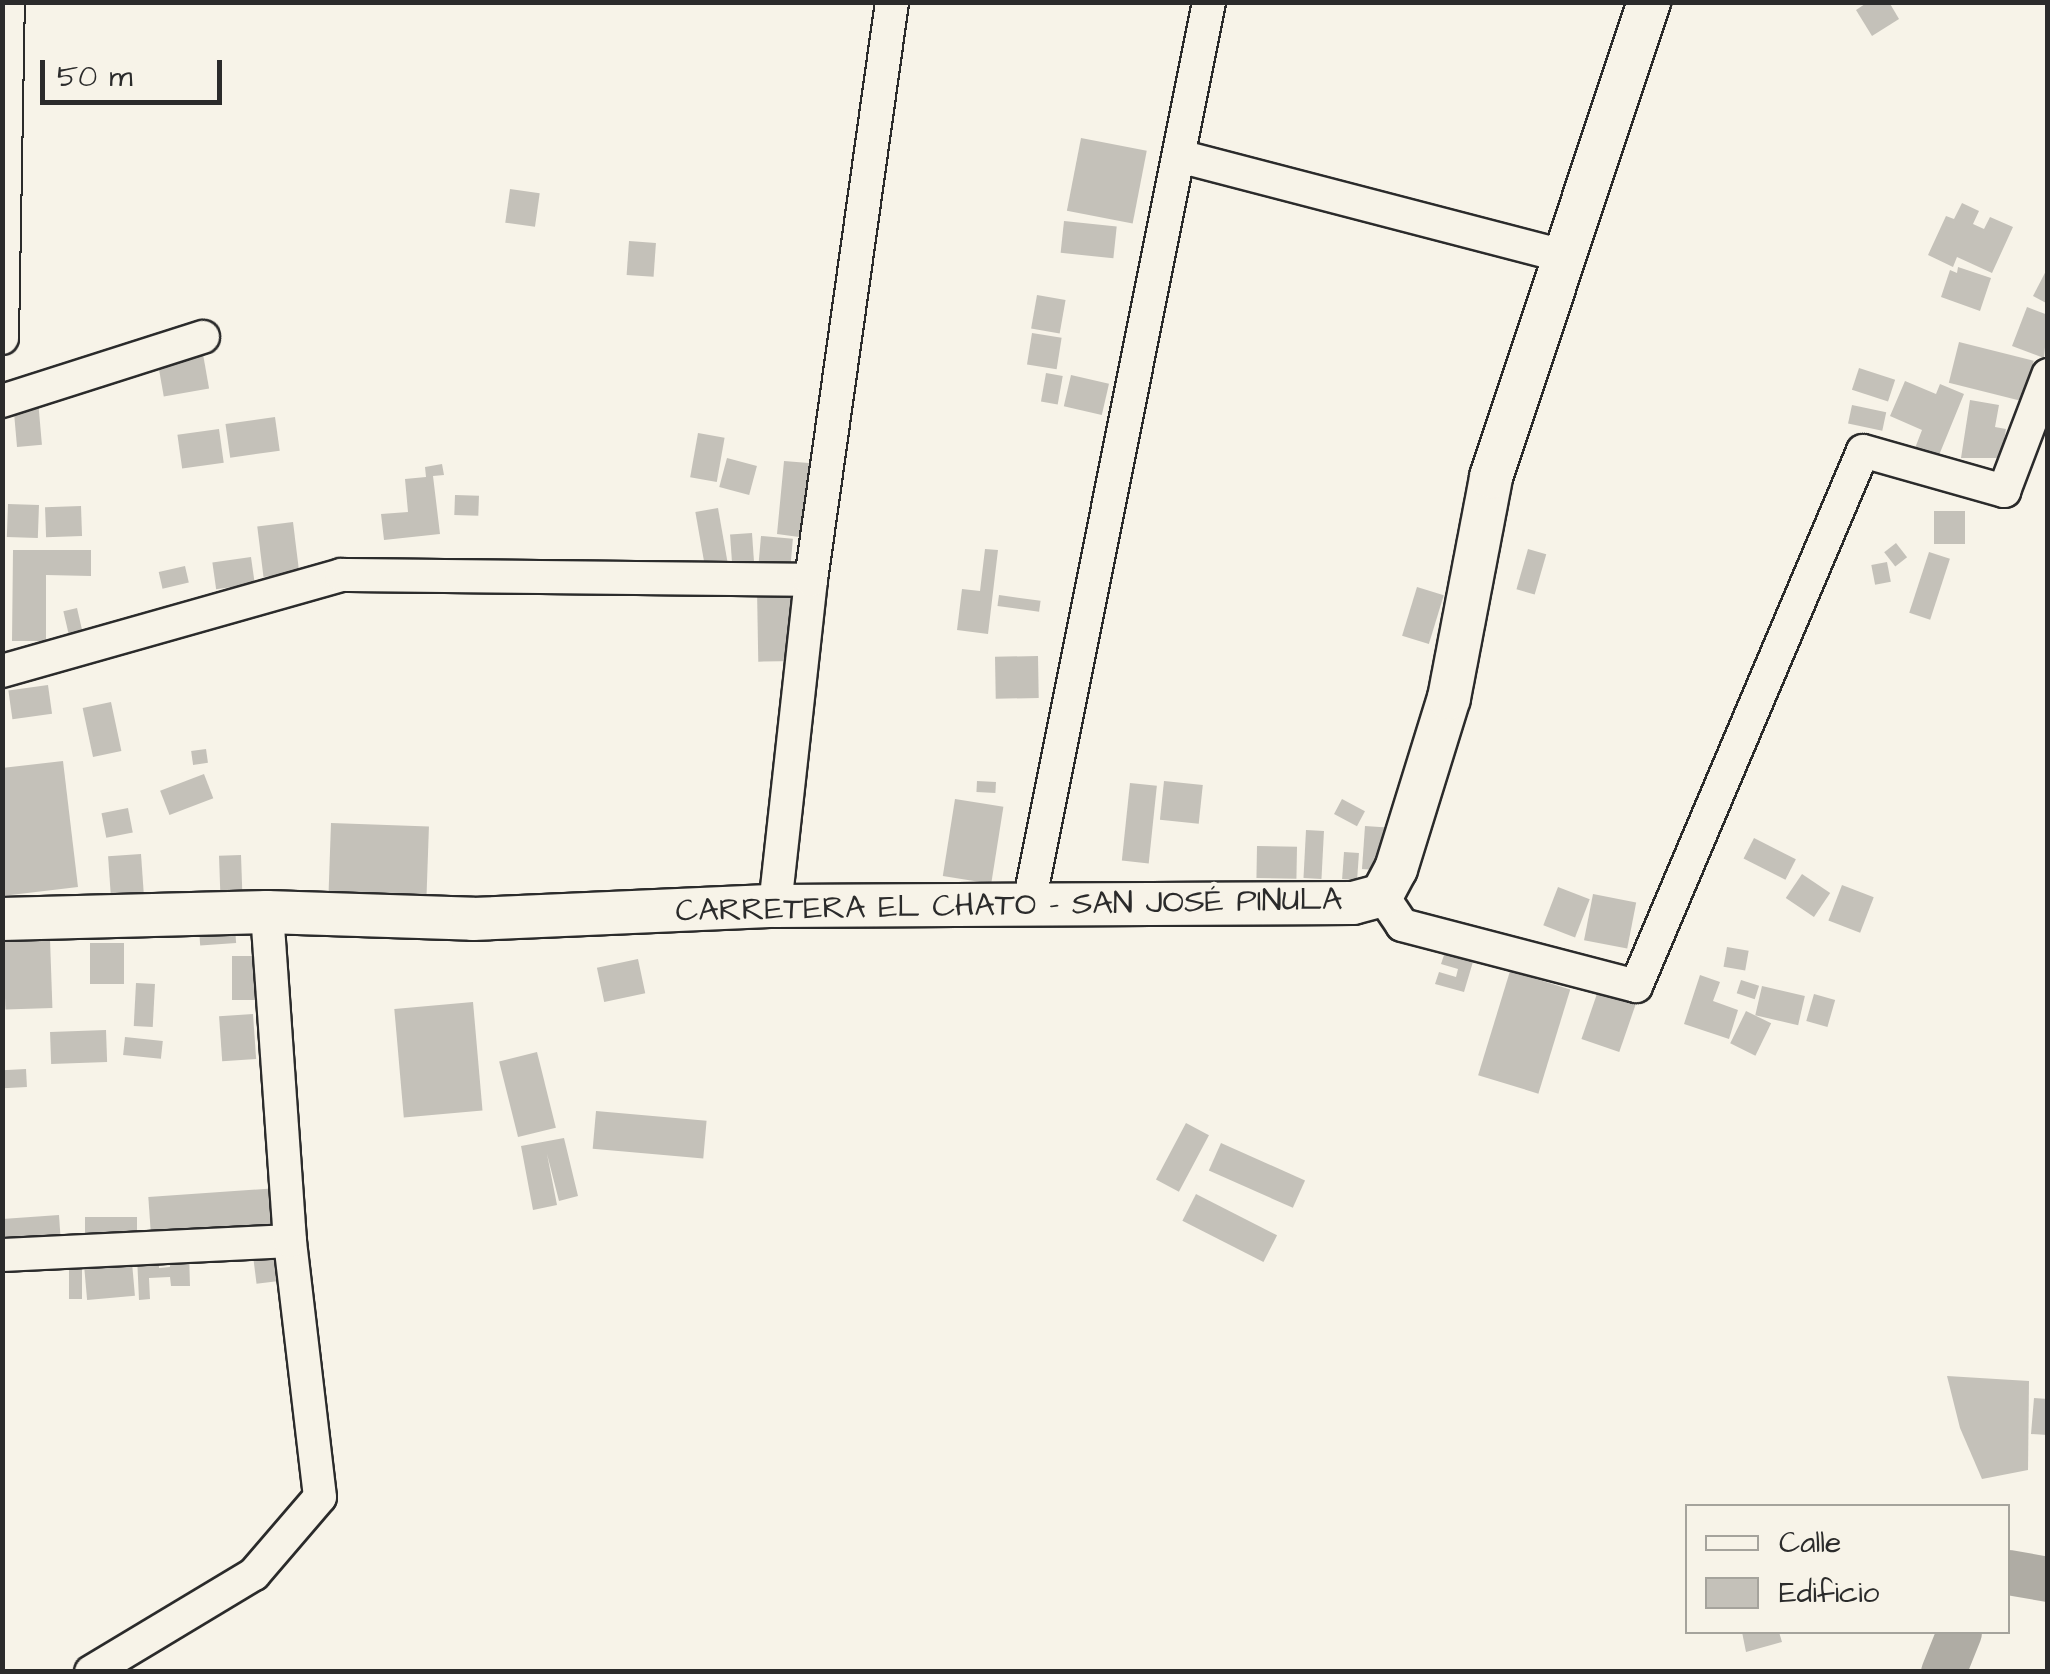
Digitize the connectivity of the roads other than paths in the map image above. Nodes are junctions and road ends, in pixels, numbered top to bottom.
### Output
1 (8, 2) edge
2 (892, 2) edge
3 (1209, 2) edge
4 (1650, 2) edge
5 (1179, 156) junction
6 (1563, 256) junction
7 (203, 337) dead end
8 (2, 338) edge
9 (2048, 375) edge
10 (2, 401) edge
11 (811, 580) junction
12 (2, 671) edge
13 (1382, 895) junction
14 (1029, 903) junction
15 (775, 906) junction
16 (268, 912) junction
17 (2, 919) edge
18 (290, 1241) junction
19 (2, 1255) edge
20 (91, 1672) edge

1 - 8 street
2 - 11 street
3 - 5 street
4 - 6 main road, CARRETERA EL CHATO - SAN JOSÉ PINULA
5 - 6 street
5 - 14 street
6 - 13 main road, CARRETERA EL CHATO - SAN JOSÉ PINULA
7 - 10 street
9 - 13 street
11 - 12 street
11 - 15 street
13 - 14 main road, CARRETERA EL CHATO - SAN JOSÉ PINULA
14 - 15 main road, CARRETERA EL CHATO - SAN JOSÉ PINULA
15 - 16 main road, CARRETERA EL CHATO - SAN JOSÉ PINULA
16 - 17 main road, CARRETERA EL CHATO - SAN JOSÉ PINULA
16 - 18 street
18 - 19 street
18 - 20 street

